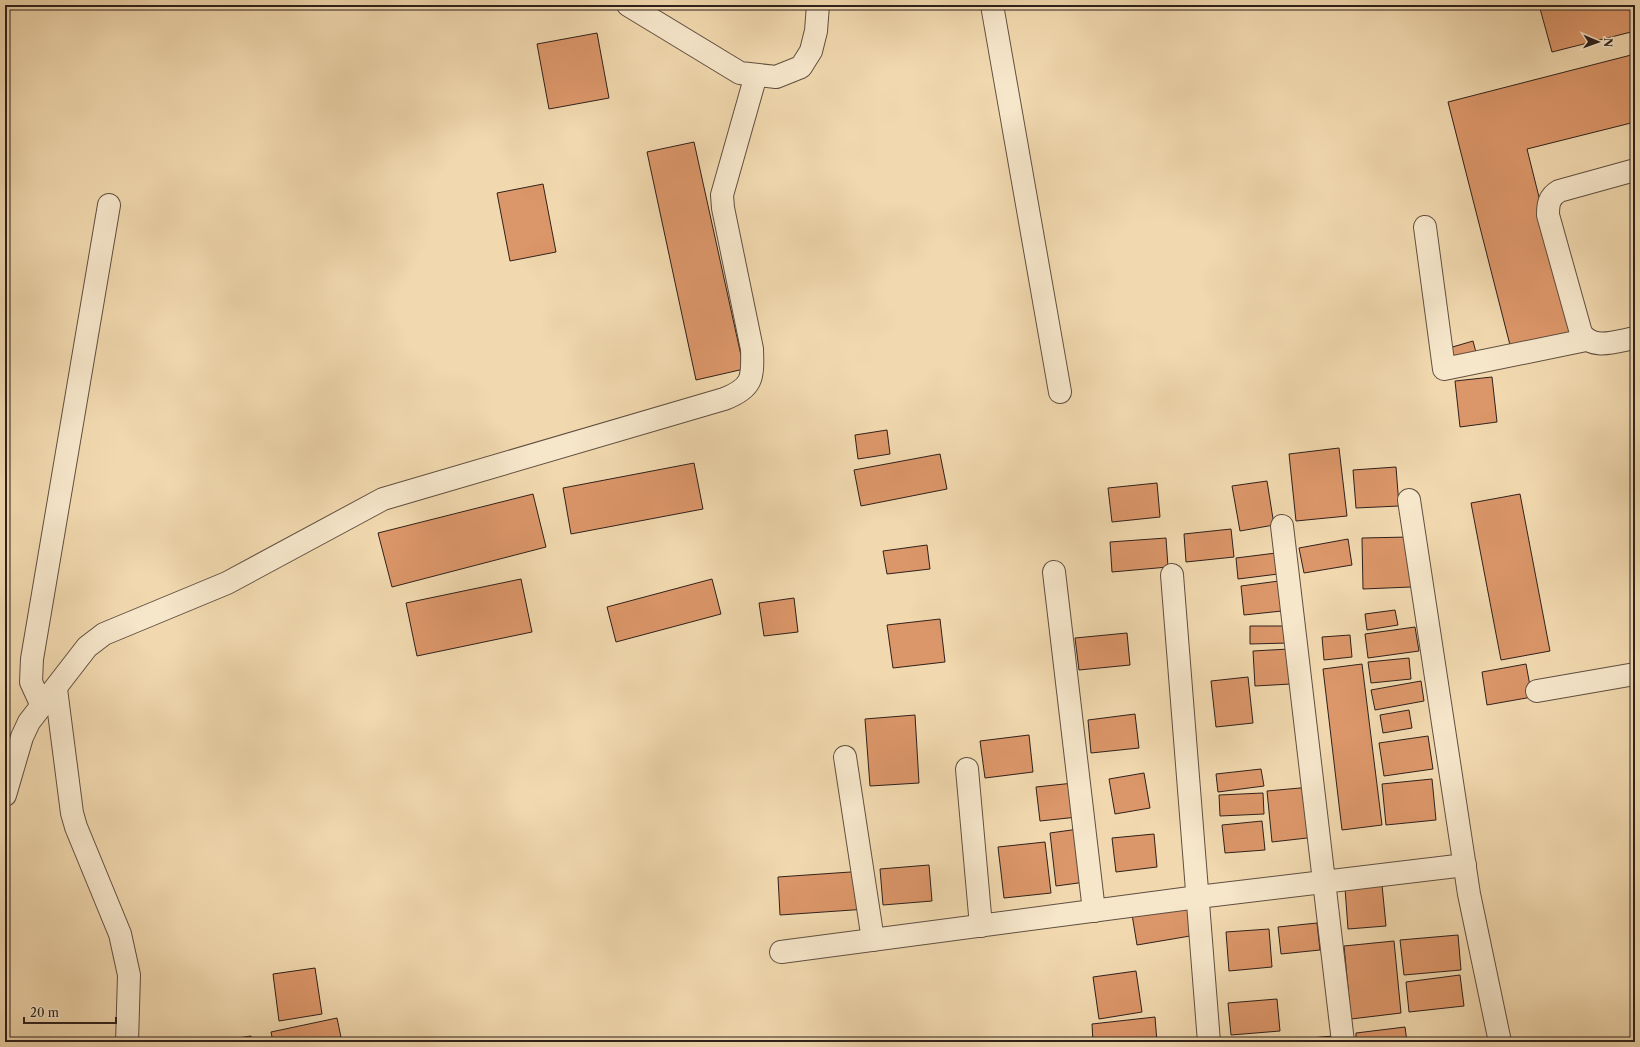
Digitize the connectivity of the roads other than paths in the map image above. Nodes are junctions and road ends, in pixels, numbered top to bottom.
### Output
1 (628, 5) edge
2 (818, 5) edge
3 (992, 5) edge
4 (756, 75) junction
5 (1635, 170) edge
6 (109, 205) dead end
7 (1425, 227) dead end
8 (1635, 338) edge
9 (1586, 340) junction
10 (1060, 392) dead end
11 (1409, 500) dead end
12 (1282, 526) dead end
13 (1054, 572) dead end
14 (1172, 575) dead end
15 (1635, 674) edge
16 (56, 688) junction
17 (1537, 691) dead end
18 (42, 706) junction
19 (845, 757) dead end
20 (967, 769) dead end
21 (5, 795) edge
22 (1465, 865) junction
23 (1324, 882) junction
24 (1198, 897) junction
25 (1094, 911) junction
26 (981, 926) junction
27 (873, 940) junction
28 (781, 952) dead end
29 (127, 1042) edge
30 (1209, 1042) edge
31 (1343, 1042) edge
32 (1500, 1042) edge

1 - 4 street
2 - 4 street
3 - 10 street
4 - 16 street
5 - 9 street
6 - 18 street
7 - 9 street
8 - 9 street
11 - 22 street
12 - 23 street
13 - 25 street
14 - 24 street
15 - 17 street
16 - 18 street
16 - 29 street
18 - 21 street
19 - 27 street
20 - 26 street
22 - 23 street
22 - 32 street
23 - 24 street
23 - 31 street
24 - 25 street
24 - 30 street
25 - 26 street
26 - 27 street
27 - 28 street

